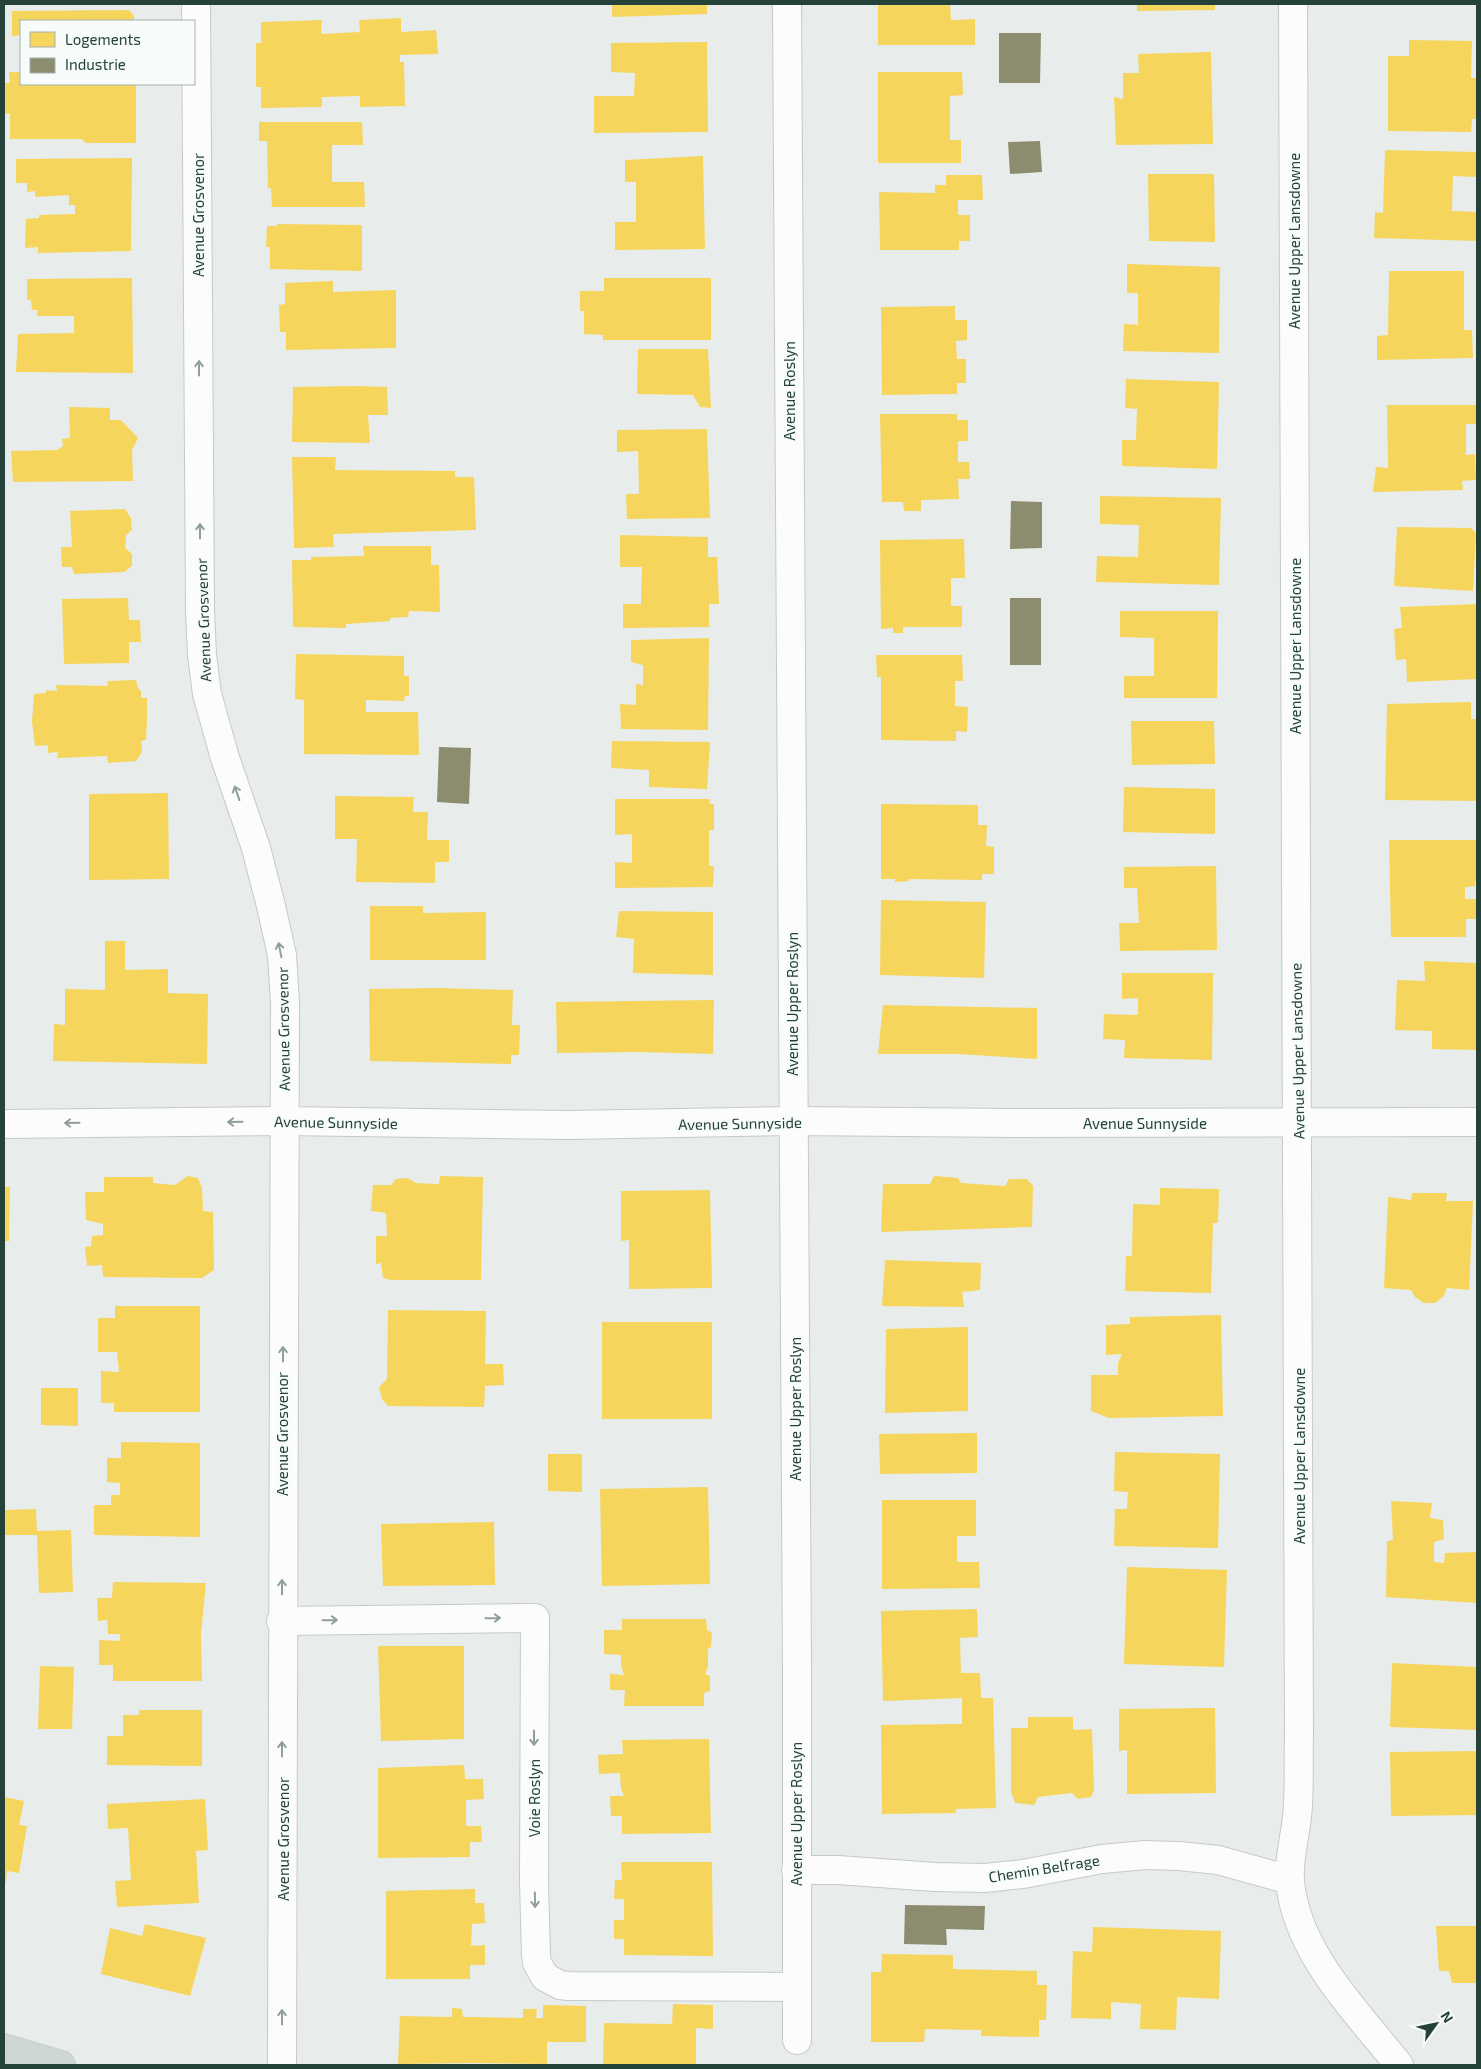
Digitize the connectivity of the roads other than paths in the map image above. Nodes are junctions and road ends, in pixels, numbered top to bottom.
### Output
1 (196, 4) edge
2 (787, 4) edge
3 (1293, 4) edge
4 (792, 778) joint
5 (284, 1121) junction
6 (794, 1122) junction
7 (1297, 1122) junction
8 (1477, 1122) edge
9 (4, 1124) edge
10 (282, 1621) junction
11 (796, 1870) junction
12 (1290, 1880) junction
13 (796, 1987) junction
14 (796, 2040) dead end
15 (4, 2048) edge
16 (61, 2065) edge
17 (282, 2065) edge
18 (1399, 2065) edge

5 -> 1 street, Avenue Grosvenor
2 - 4 street, Avenue Roslyn
3 - 7 street, Avenue Upper Lansdowne
4 - 6 street, Avenue Upper Roslyn
5 - 6 street, Avenue Sunnyside
5 -> 9 street, Avenue Sunnyside
10 -> 5 street, Avenue Grosvenor
6 - 7 street, Avenue Sunnyside
6 - 11 street, Avenue Upper Roslyn
7 - 8 street, Avenue Sunnyside
7 - 12 street, Avenue Upper Lansdowne
10 -> 13 street, Voie Roslyn
17 -> 10 street, Avenue Grosvenor
11 - 12 street, Chemin Belfrage
11 - 13 street, Avenue Upper Roslyn
12 - 18 street, Avenue Upper Lansdowne
13 - 14 street, Avenue Upper Roslyn
15 - 16 main road

